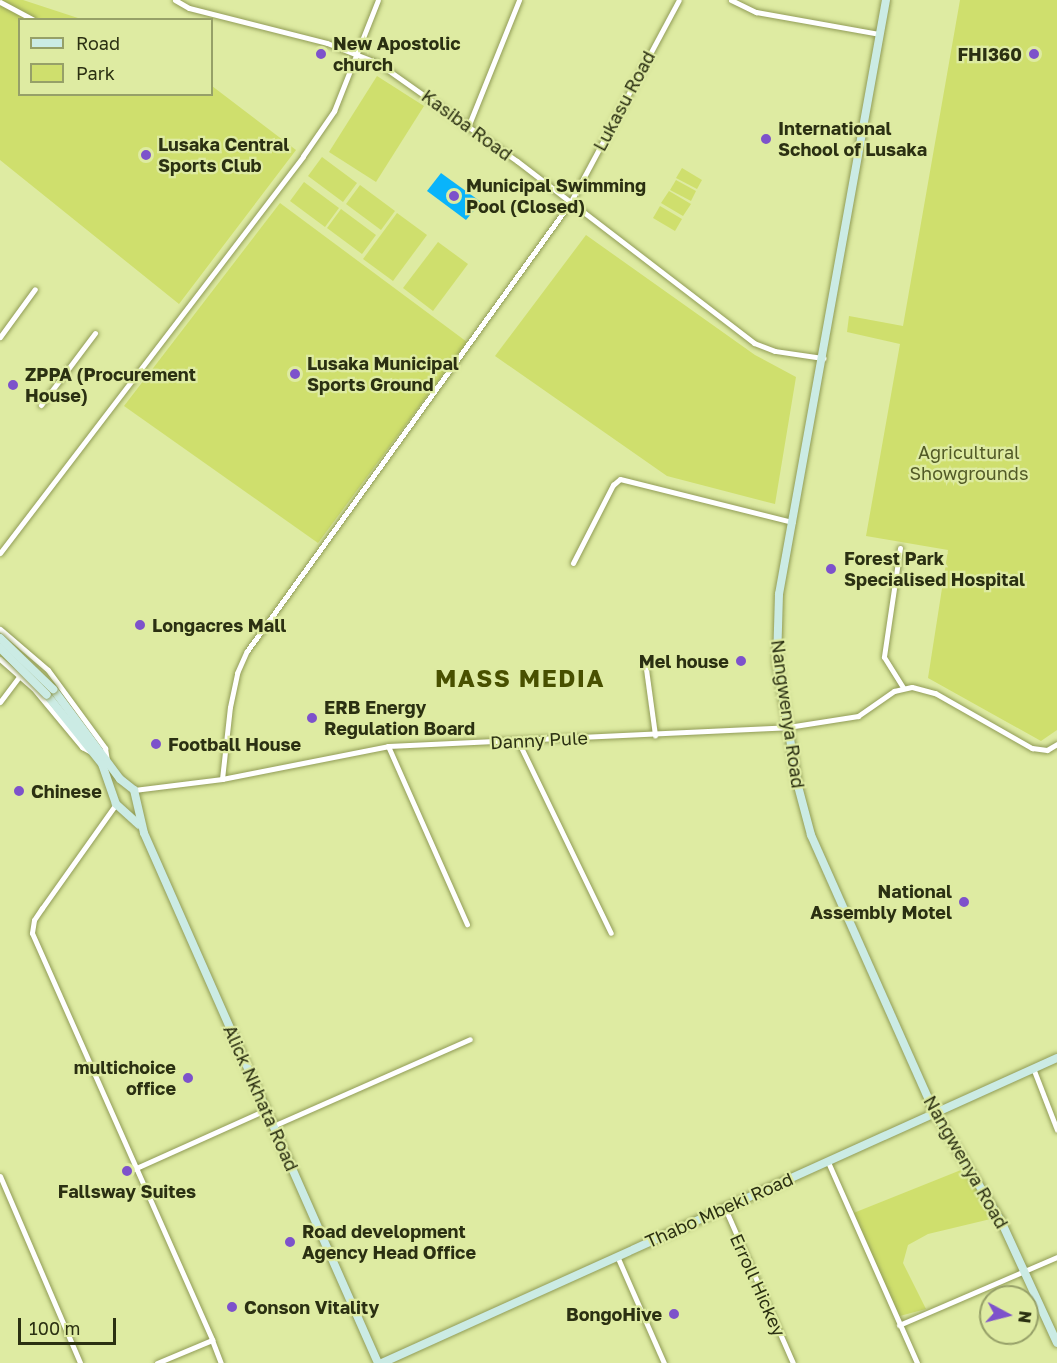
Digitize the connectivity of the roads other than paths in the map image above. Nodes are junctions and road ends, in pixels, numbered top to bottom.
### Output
1 (175, 0) edge
2 (378, 0) edge
3 (519, 0) edge
4 (679, 0) edge
5 (731, 0) edge
6 (886, 0) edge
7 (0, 2) edge
8 (30, 18) edge
9 (880, 34) junction
10 (359, 54) junction
11 (468, 127) junction
12 (570, 203) junction
13 (35, 289) dead end
14 (95, 333) dead end
15 (0, 337) edge
16 (823, 358) junction
17 (42, 405) dead end
18 (793, 522) junction
19 (900, 548) dead end
20 (0, 554) edge
21 (573, 563) dead end
22 (0, 629) edge
23 (0, 638) edge
24 (0, 648) edge
25 (34, 658) junction
26 (0, 659) edge
27 (646, 669) dead end
28 (19, 676) junction
29 (903, 688) junction
30 (50, 692) junction
31 (0, 702) edge
32 (788, 727) junction
33 (655, 735) junction
34 (518, 741) junction
35 (1057, 744) edge
36 (388, 746) junction
37 (95, 755) junction
38 (108, 763) junction
39 (222, 779) junction
40 (132, 788) junction
41 (149, 791) junction
42 (113, 792) junction
43 (135, 801) junction
44 (119, 806) junction
45 (144, 833) junction
46 (467, 924) dead end
47 (611, 933) dead end
48 (470, 1039) dead end
49 (1057, 1058) edge
50 (1033, 1068) junction
51 (265, 1110) junction
52 (934, 1111) junction
53 (273, 1126) junction
54 (1057, 1130) edge
55 (828, 1162) junction
56 (134, 1169) junction
57 (0, 1176) edge
58 (724, 1206) junction
59 (617, 1256) junction
60 (1057, 1257) edge
61 (1022, 1270) junction
62 (899, 1325) junction
63 (212, 1340) junction
64 (1057, 1343) edge
65 (80, 1363) edge
66 (158, 1363) edge
67 (221, 1363) edge
68 (380, 1363) edge
69 (664, 1363) edge
70 (793, 1363) edge
71 (917, 1363) edge

1 - 10 street, Kasiba Road
2 - 10 street
3 - 11 street
4 - 12 street, Lukasu Road
5 - 9 street
6 - 9 main road, Nangwenya Road
7 - 8 street
9 - 16 main road, Nangwenya Road
10 - 11 street, Kasiba Road
10 - 20 street
11 - 12 street, Kasiba Road
12 - 16 street, Kasiba Road
12 - 39 street, Lukasu Road
13 - 15 street
14 - 17 street
16 - 18 main road, Nangwenya Road
18 - 21 street
18 - 32 main road, Nangwenya Road
19 - 29 street
22 - 25 street
23 - 30 main road, bridge
24 - 30 main road, bridge
25 - 28 street
25 - 38 street
26 - 28 street
27 - 33 street
28 - 31 street
28 - 37 street
29 - 32 street, Danny Pule
29 - 35 street
30 - 37 main road
30 - 38 main road
32 - 33 street, Danny Pule
32 - 52 main road, Nangwenya Road
33 - 34 street, Danny Pule
34 - 36 street, Danny Pule
34 - 47 street
36 - 39 street, Danny Pule
36 - 46 street
37 - 42 main road
38 - 40 main road
39 - 41 street, Danny Pule
40 - 41 street, Danny Pule
40 - 42 main road
40 - 43 main road, Alick Nkhata Road
41 - 43 street, Danny Pule
42 - 44 main road
43 - 44 main road
43 - 45 main road, Alick Nkhata Road
44 - 45 main road, Alick Nkhata Road
44 - 56 street
45 - 51 main road, Alick Nkhata Road
48 - 53 street
49 - 50 main road, Thabo Mbeki Road
50 - 52 main road, Thabo Mbeki Road
50 - 54 street
51 - 53 main road, Alick Nkhata Road
51 - 56 street
52 - 55 main road, Thabo Mbeki Road
52 - 61 main road, Nangwenya Road
53 - 68 main road, Alick Nkhata Road
55 - 58 main road, Thabo Mbeki Road
55 - 62 street
56 - 63 street
57 - 65 street
58 - 59 main road, Thabo Mbeki Road
58 - 70 street, Erroll Hickey
59 - 68 main road, Thabo Mbeki Road
59 - 69 street
60 - 61 street
61 - 62 street
61 - 64 main road, Nangwenya Road
62 - 71 street
63 - 66 street
63 - 67 street

